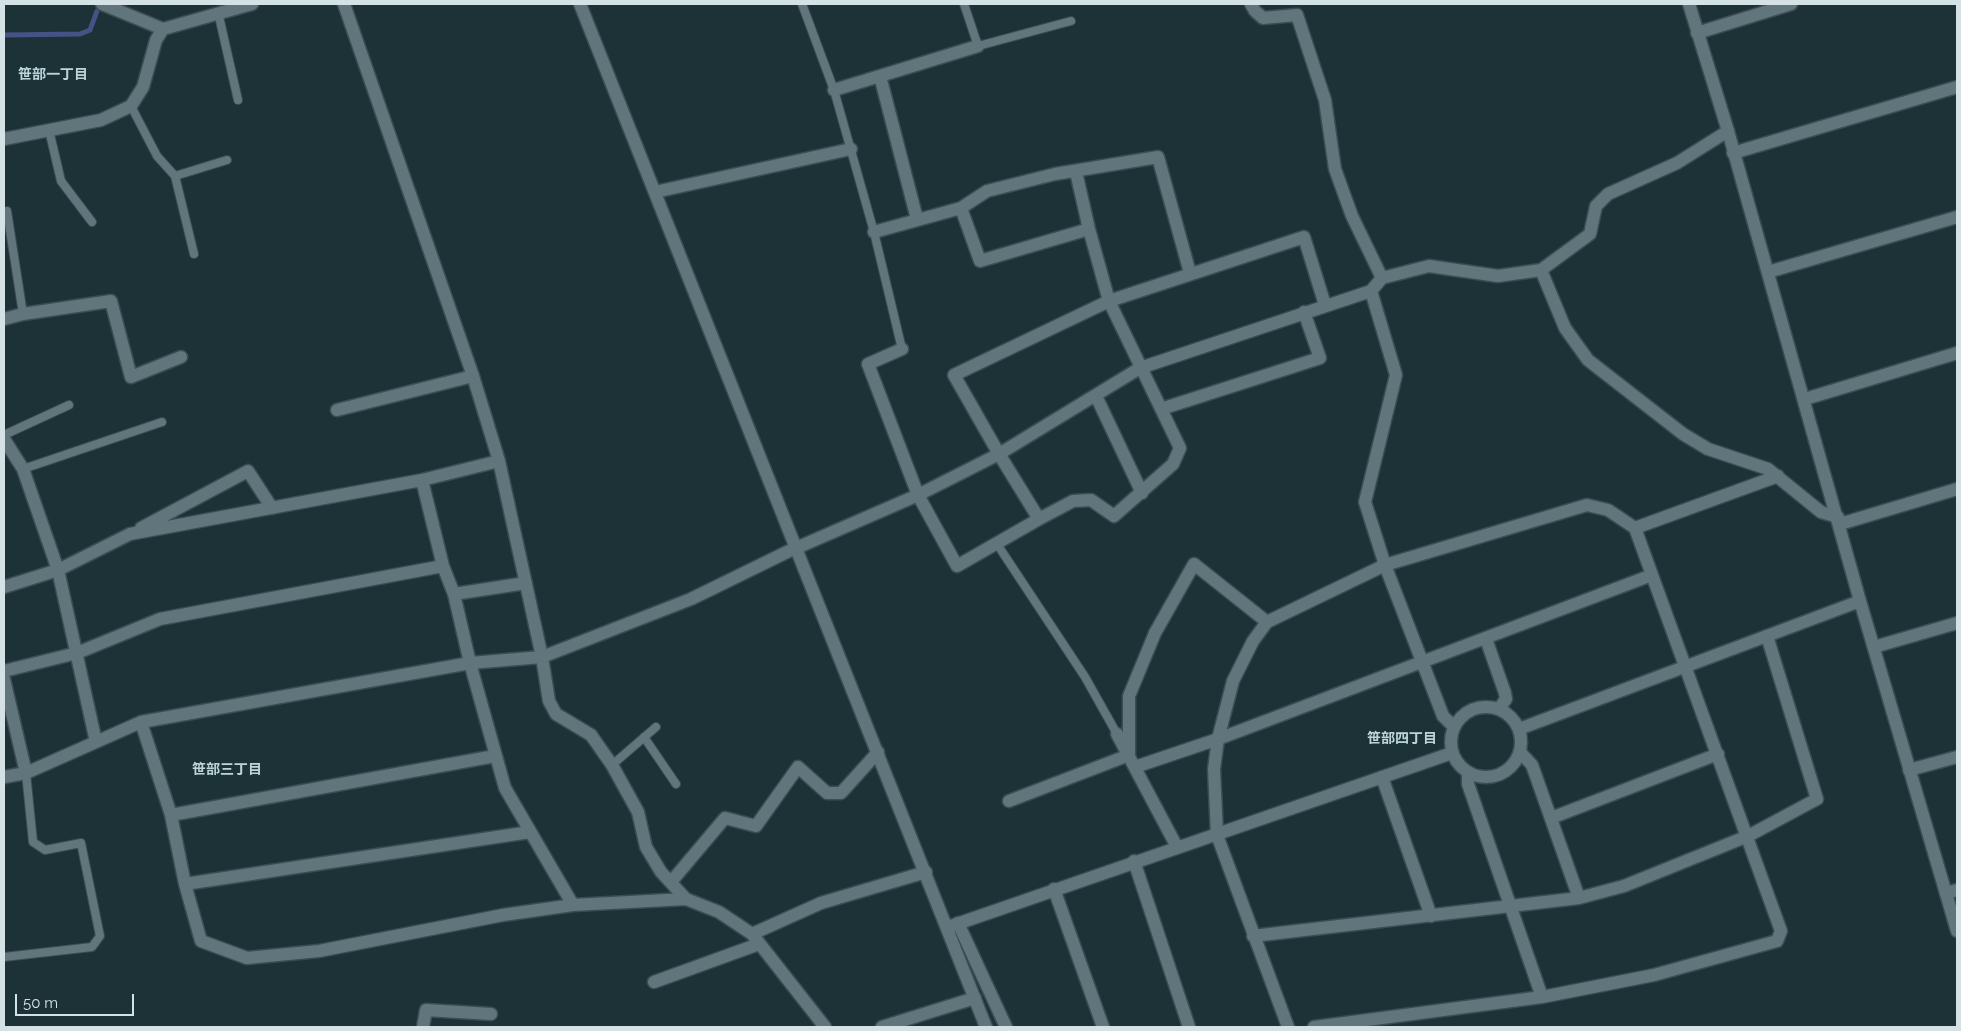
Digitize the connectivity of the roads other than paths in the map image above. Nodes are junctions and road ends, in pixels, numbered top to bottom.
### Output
1 (102, 4) edge
2 (252, 4) edge
3 (344, 4) edge
4 (580, 4) edge
5 (802, 4) edge
6 (964, 4) edge
7 (1251, 4) edge
8 (1688, 4) edge
9 (1791, 4) edge
10 (218, 12) junction
11 (1071, 21) dead end
12 (163, 29) junction
13 (1698, 33) junction
14 (978, 46) junction
15 (880, 76) junction
16 (1957, 87) edge
17 (834, 90) junction
18 (238, 100) dead end
19 (131, 106) junction
20 (49, 130) junction
21 (1728, 131) junction
22 (4, 138) edge
23 (851, 149) junction
24 (1733, 153) junction
25 (227, 160) dead end
26 (1076, 172) junction
27 (175, 176) junction
28 (655, 192) junction
29 (961, 208) junction
30 (7, 211) dead end
31 (1957, 217) edge
32 (917, 219) junction
33 (92, 222) dead end
34 (1089, 229) junction
35 (874, 232) junction
36 (194, 254) dead end
37 (1541, 270) junction
38 (1768, 272) junction
39 (1190, 273) junction
40 (1382, 278) junction
41 (1371, 291) junction
42 (1109, 301) junction
43 (1325, 305) junction
44 (1304, 312) junction
45 (23, 314) junction
46 (4, 319) edge
47 (902, 349) joint
48 (1957, 354) edge
49 (181, 357) dead end
50 (1140, 368) junction
51 (473, 376) junction
52 (1096, 396) junction
53 (1805, 399) junction
54 (69, 405) dead end
55 (1161, 409) junction
56 (337, 410) dead end
57 (162, 422) dead end
58 (4, 437) edge
59 (1000, 454) junction
60 (498, 461) junction
61 (23, 469) junction
62 (1778, 476) junction
63 (422, 480) junction
64 (1957, 489) edge
65 (1142, 493) junction
66 (918, 495) junction
67 (272, 508) junction
68 (1039, 519) junction
69 (1839, 521) junction
70 (1635, 528) junction
71 (130, 534) junction
72 (998, 544) junction
73 (797, 548) junction
74 (1385, 564) junction
75 (444, 566) junction
76 (58, 570) junction
77 (1652, 575) junction
78 (526, 583) junction
79 (4, 587) edge
80 (454, 594) junction
81 (1860, 601) junction
82 (1267, 622) junction
83 (1957, 623) edge
84 (1767, 636) junction
85 (1486, 638) junction
86 (1874, 647) junction
87 (77, 653) junction
88 (542, 657) junction
89 (1422, 662) junction
90 (470, 663) junction
91 (1686, 666) junction
92 (4, 671) edge
93 (4, 678) edge
94 (1499, 709) junction
95 (142, 722) junction
96 (656, 727) dead end
97 (1454, 727) junction
98 (1519, 729) junction
99 (1117, 734) joint
100 (644, 737) junction
101 (1218, 739) junction
102 (96, 742) junction
103 (878, 752) junction
104 (1520, 752) junction
105 (1452, 753) junction
106 (1718, 754) junction
107 (1129, 755) junction
108 (495, 756) junction
109 (1957, 756) edge
110 (612, 765) junction
111 (1135, 767) junction
112 (1910, 770) junction
113 (1468, 773) junction
114 (26, 774) junction
115 (1382, 777) junction
116 (4, 778) edge
117 (676, 784) dead end
118 (1009, 801) dead end
119 (171, 816) junction
120 (1551, 818) junction
121 (530, 832) junction
122 (1217, 835) junction
123 (1748, 836) junction
124 (1177, 847) junction
125 (1134, 861) junction
126 (926, 872) junction
127 (670, 882) junction
128 (185, 884) junction
129 (1054, 889) junction
130 (1952, 892) edge
131 (1579, 898) junction
132 (686, 899) junction
133 (573, 905) junction
134 (1510, 905) junction
135 (1431, 916) junction
136 (953, 925) junction
137 (1957, 930) edge
138 (1253, 936) junction
139 (756, 939) junction
140 (4, 957) edge
141 (654, 982) dead end
142 (1542, 997) junction
143 (975, 998) junction
144 (492, 1014) dead end
145 (422, 1027) edge
146 (825, 1027) edge
147 (882, 1027) edge
148 (986, 1027) edge
149 (1006, 1027) edge
150 (1103, 1027) edge
151 (1189, 1027) edge
152 (1288, 1027) edge
153 (1314, 1027) edge

1 - 12 street
2 - 10 street
3 - 51 street
4 - 28 street
5 - 17 lane
6 - 14 lane
7 - 40 street
8 - 13 street
9 - 13 street
10 - 12 street
10 - 18 lane
11 - 14 lane
12 - 19 street
13 - 21 street
14 - 15 street
15 - 17 street
15 - 32 street
16 - 24 street
17 - 23 lane
19 - 20 street
19 - 27 lane
20 - 22 street
20 - 33 lane
21 - 24 street
21 - 37 street
23 - 28 street
23 - 35 lane
24 - 38 street
25 - 27 lane
26 - 29 street
26 - 34 street
26 - 39 street
27 - 36 lane
28 - 73 street
29 - 32 street
29 - 34 street
30 - 45 lane
31 - 38 street
32 - 35 street
34 - 42 street
35 - 47 lane
37 - 40 street
37 - 62 street
38 - 53 street
39 - 42 street
39 - 43 street
40 - 41 street
41 - 43 street
41 - 74 street
42 - 50 street
42 - 59 street
43 - 44 street
44 - 50 street
44 - 55 street
45 - 46 street
45 - 49 street
47 - 66 street
48 - 53 street
50 - 52 street
50 - 55 street
51 - 56 street
51 - 60 street
52 - 59 street
52 - 65 street
53 - 69 street
54 - 58 lane
55 - 65 street
57 - 61 lane
58 - 61 street
59 - 66 street
59 - 68 street
60 - 63 street
60 - 78 street
61 - 76 street
62 - 69 street
62 - 70 street
63 - 67 street
63 - 75 street
64 - 69 street
65 - 68 street
66 - 72 street
66 - 73 street
67 - 71 street
67 - 71 street
68 - 72 street
69 - 81 street
70 - 74 street
70 - 77 street
71 - 76 street
72 - 99 lane
73 - 88 street
73 - 103 street
74 - 82 street
74 - 89 street
75 - 80 street
75 - 87 street
76 - 79 street
76 - 87 street
77 - 85 street
77 - 91 street
78 - 80 street
78 - 88 street
80 - 90 street
81 - 84 street
81 - 86 street
82 - 101 street
82 - 107 street
83 - 86 street
84 - 91 street
84 - 123 street
85 - 89 street
85 - 94 street
86 - 112 street
87 - 92 street
87 - 102 street
88 - 90 street
88 - 110 street
89 - 97 street
89 - 101 street
90 - 95 street
90 - 108 street
91 - 98 street
91 - 106 street
93 - 114 street
94 - 97 street
94 - 98 street
95 - 102 street
95 - 119 street
96 - 100 lane
97 - 105 street
98 - 104 street
99 - 107 street
100 - 110 lane
100 - 117 lane
101 - 111 street
101 - 122 street
102 - 114 street
103 - 126 street
103 - 127 street
104 - 113 street
104 - 120 street
105 - 113 street
105 - 115 street
106 - 120 street
106 - 123 street
107 - 111 street
107 - 118 street
108 - 119 street
108 - 121 street
109 - 112 street
110 - 127 street
111 - 124 street
112 - 130 street
113 - 134 street
114 - 116 street
114 - 140 lane
115 - 122 street
115 - 135 street
119 - 128 street
120 - 131 street
121 - 128 street
121 - 133 street
122 - 124 street
122 - 138 street
123 - 131 street
123 - 142 street
124 - 125 street
125 - 129 street
125 - 151 street
126 - 136 street
126 - 139 street
127 - 132 street
128 - 133 street
129 - 136 street
129 - 150 street
130 - 137 street
131 - 134 street
132 - 133 street
132 - 139 street
134 - 135 street
134 - 142 street
135 - 138 street
136 - 143 street
136 - 149 street
138 - 152 street
139 - 141 street
139 - 146 street
142 - 153 street
143 - 147 street
143 - 148 street
144 - 145 street

